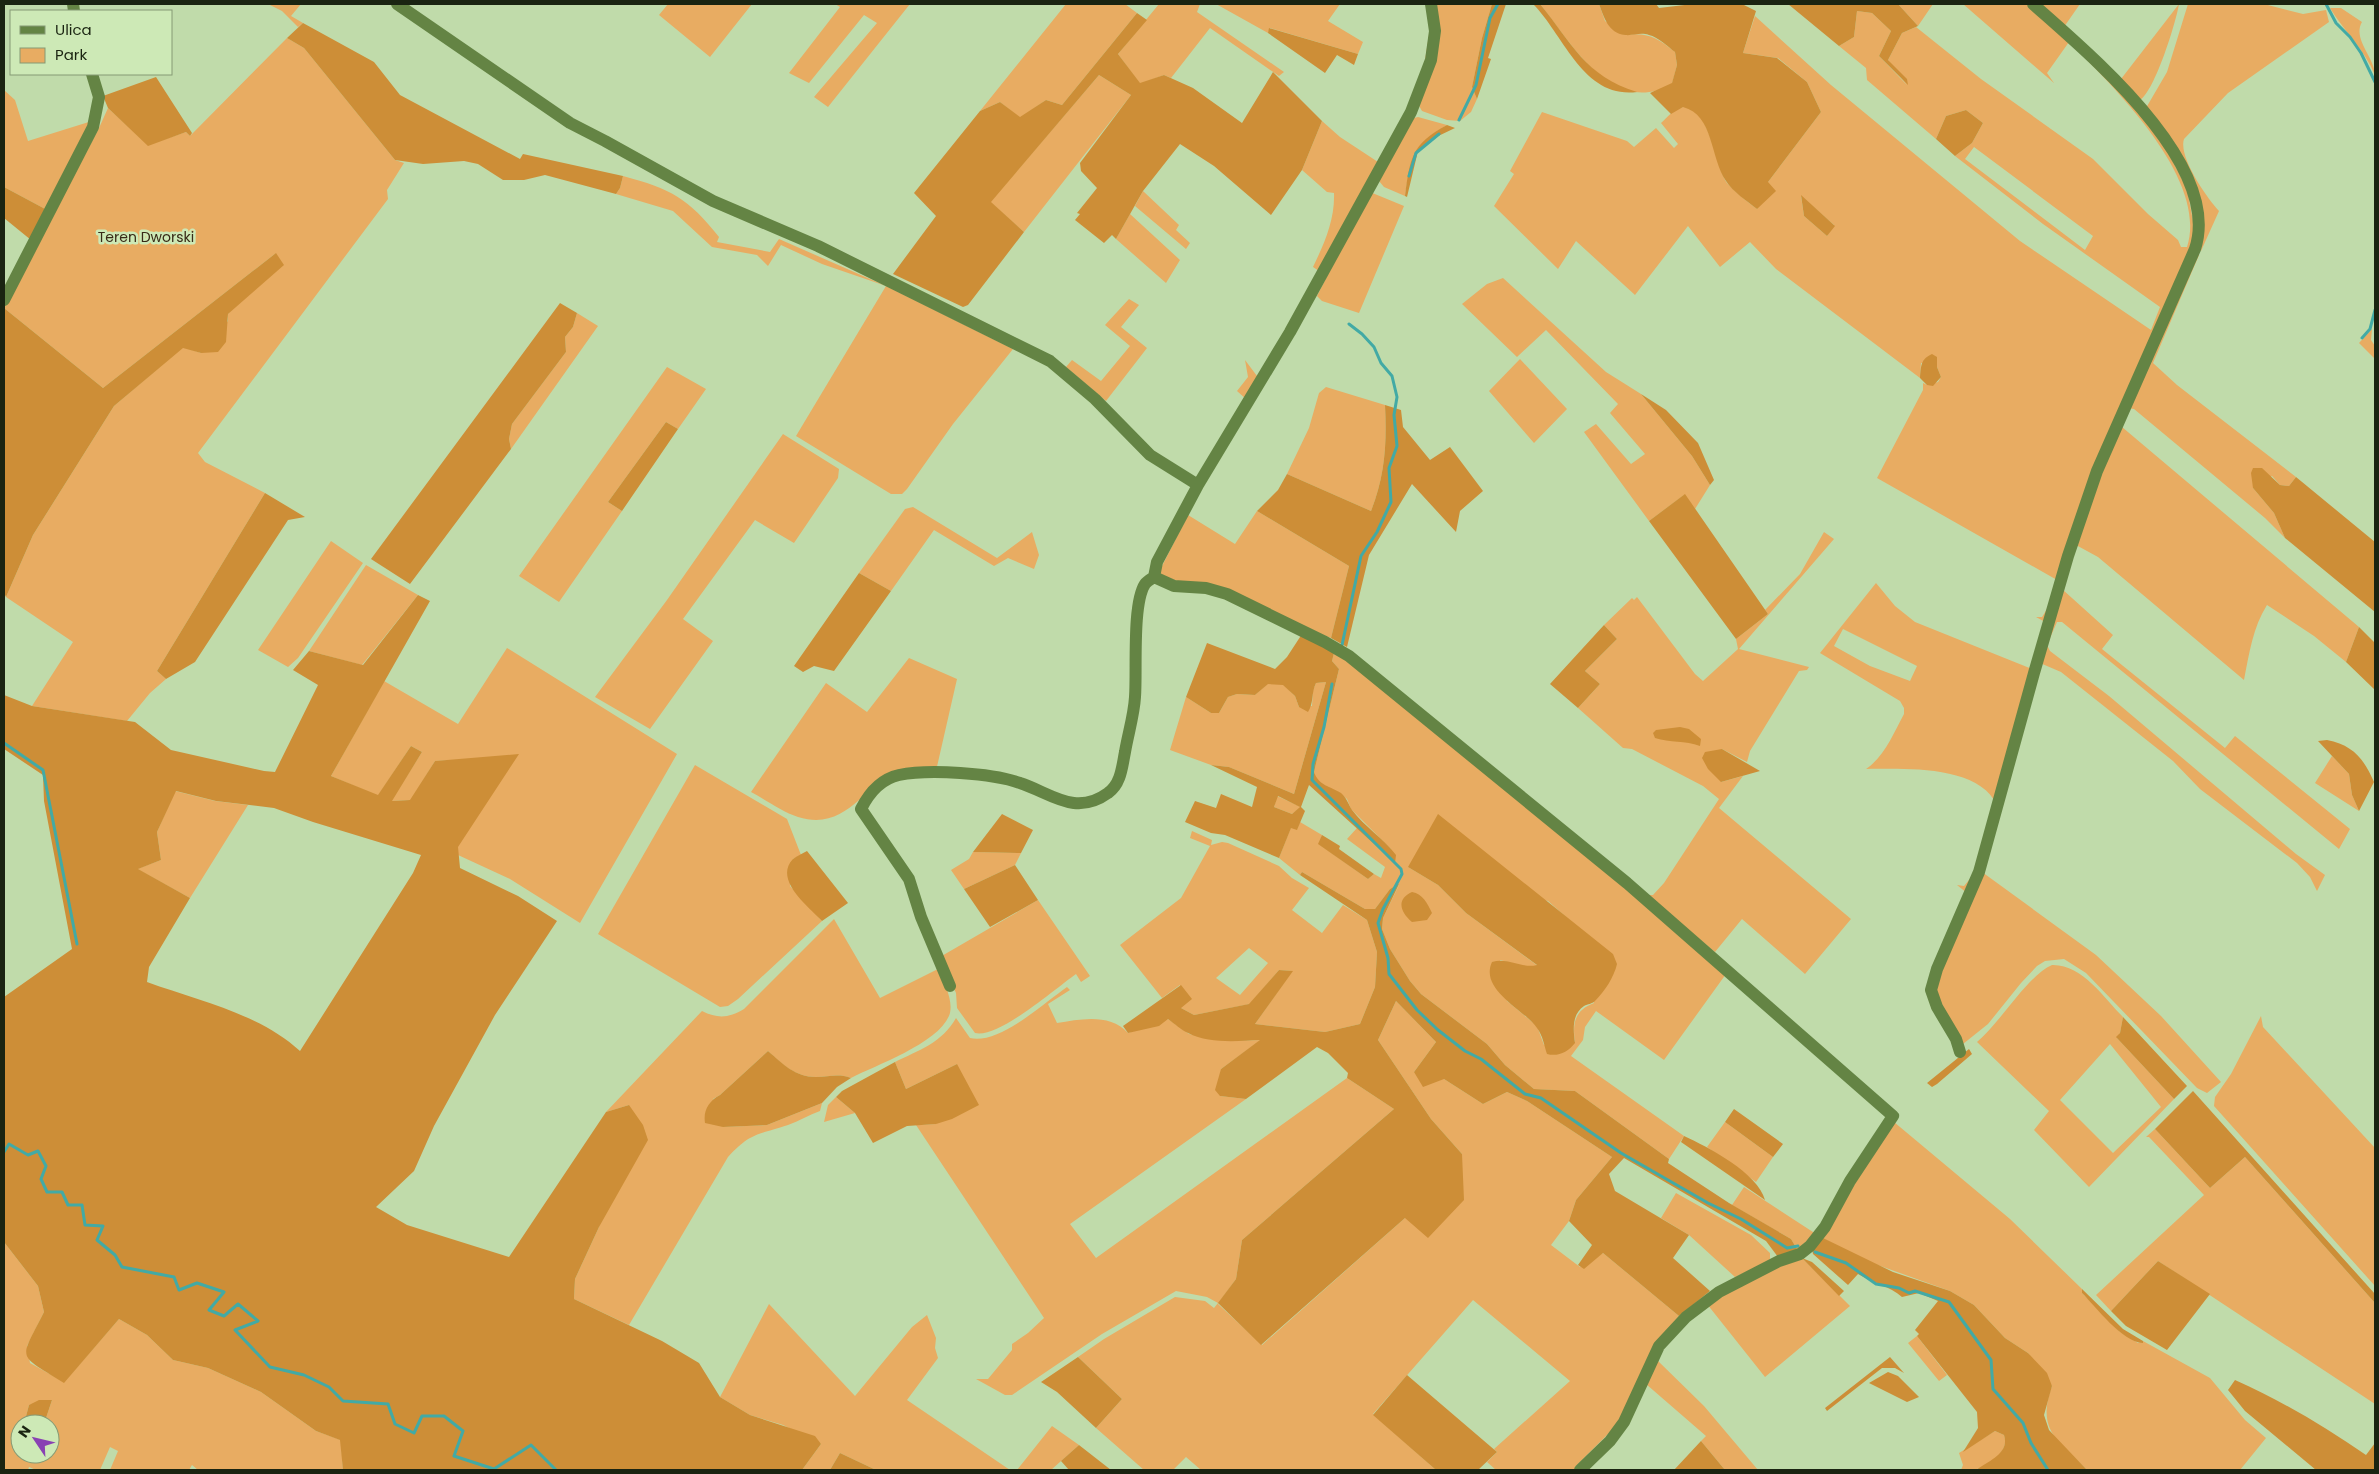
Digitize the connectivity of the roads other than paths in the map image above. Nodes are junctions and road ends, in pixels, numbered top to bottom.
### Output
1 (397, 4) edge
2 (1432, 4) edge
3 (2033, 4) edge
4 (92, 75) edge
5 (4, 300) edge
6 (1198, 486) junction
7 (1154, 577) junction
8 (950, 986) dead end
9 (1960, 1052) dead end
10 (1580, 1470) edge

1 - 6 street
2 - 6 street
3 - 9 street
4 - 5 street
6 - 7 street
7 - 8 street
7 - 10 street

